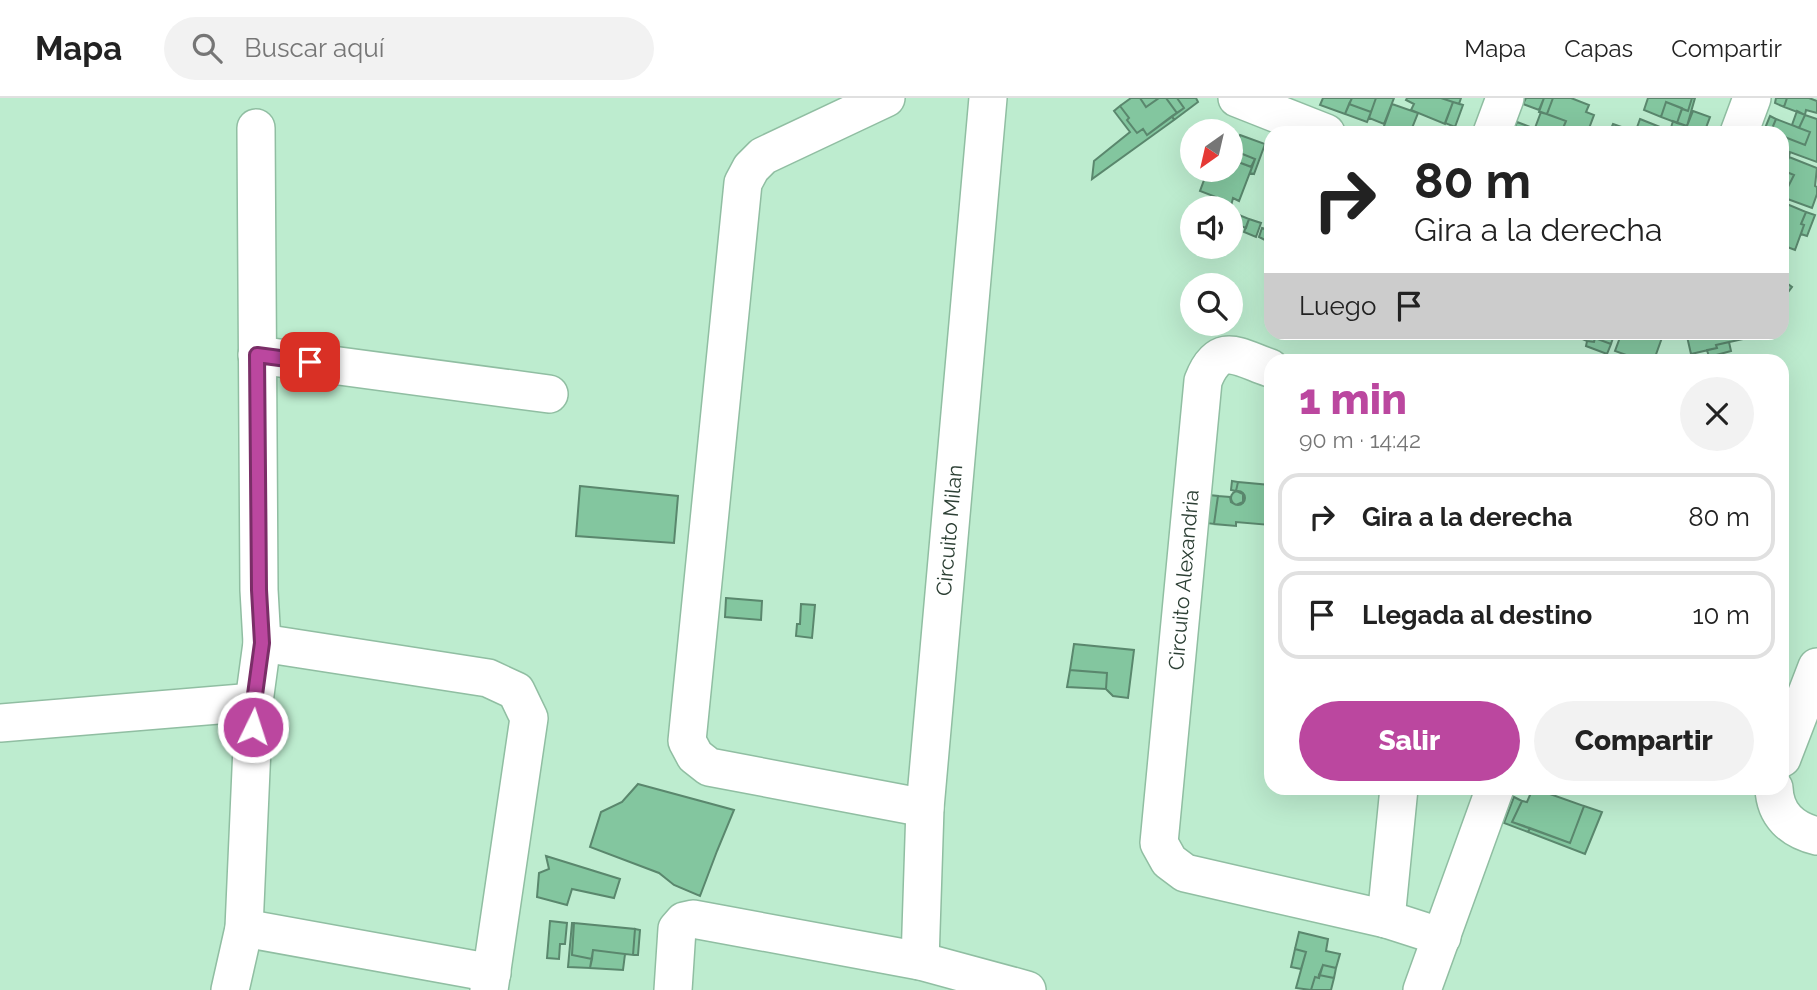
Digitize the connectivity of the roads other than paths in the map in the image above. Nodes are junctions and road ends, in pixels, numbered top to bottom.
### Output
1 (886, 98) edge
2 (988, 98) edge
3 (1237, 98) edge
4 (1505, 98) edge
5 (1752, 98) edge
6 (1308, 126) edge
7 (1495, 126) edge
8 (1742, 126) edge
9 (256, 128) dead end
10 (257, 355) junction
11 (1264, 366) edge
12 (549, 394) dead end
13 (262, 643) junction
14 (1817, 667) edge
15 (254, 702) junction
16 (0, 723) edge
17 (1789, 740) edge
18 (1398, 795) edge
19 (1493, 795) edge
20 (1775, 795) edge
21 (925, 808) junction
22 (1817, 836) edge
23 (1385, 919) junction
24 (244, 928) junction
25 (1442, 937) junction
26 (920, 961) junction
27 (491, 981) edge
28 (230, 990) edge
29 (673, 990) edge
30 (1027, 990) edge
31 (1422, 990) edge

1 - 21 street
2 - 21 street, Circuito Milan
3 - 6 street
4 - 7 street
5 - 8 street
9 - 10 street
10 - 12 street
10 - 13 street
11 - 23 street, Circuito Alexandria
13 - 15 street
13 - 27 street
14 - 17 street
15 - 16 street
15 - 24 street
18 - 23 street
19 - 25 street
20 - 22 street
21 - 26 street, Circuito Milan
23 - 25 street
24 - 27 street
24 - 28 street
25 - 31 street
26 - 29 street
26 - 30 street

